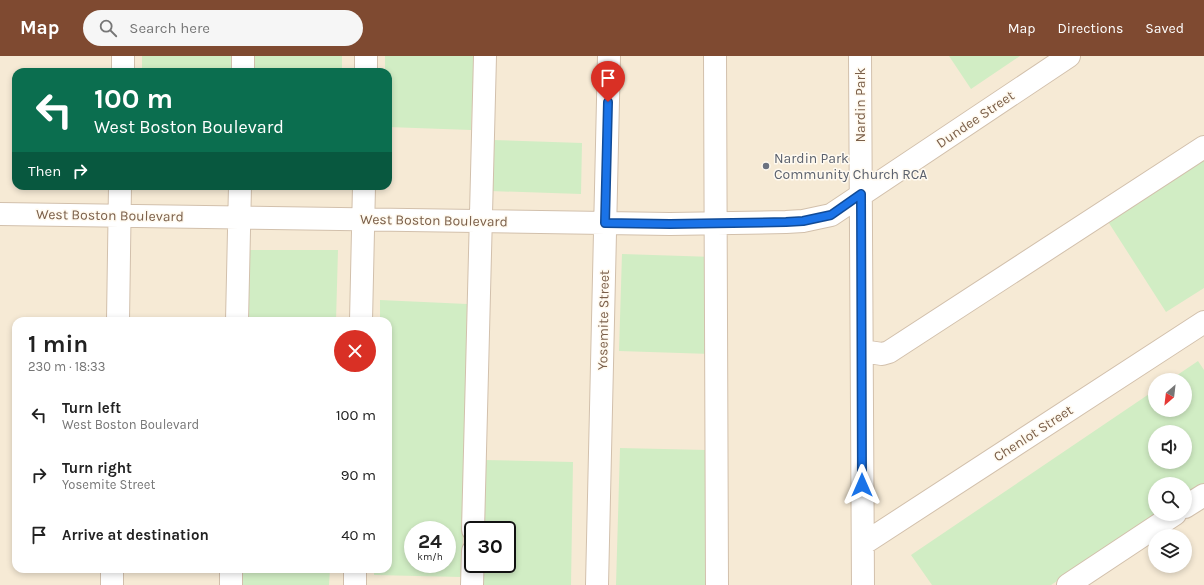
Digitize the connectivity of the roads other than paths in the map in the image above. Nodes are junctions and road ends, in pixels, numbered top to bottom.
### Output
1 (123, 56) edge
2 (243, 56) edge
3 (366, 56) edge
4 (485, 56) edge
5 (609, 56) edge
6 (715, 56) edge
7 (860, 56) edge
8 (1069, 56) edge
9 (123, 68) edge
10 (243, 68) edge
11 (366, 68) edge
12 (1204, 147) edge
13 (120, 190) edge
14 (240, 190) edge
15 (364, 190) edge
16 (861, 194) junction
17 (0, 214) edge
18 (120, 215) junction
19 (239, 217) junction
20 (363, 219) junction
21 (480, 221) junction
22 (605, 223) junction
23 (716, 223) junction
24 (118, 317) edge
25 (237, 317) edge
26 (361, 317) edge
27 (1204, 322) edge
28 (862, 351) junction
29 (1204, 495) edge
30 (1192, 503) edge
31 (474, 521) edge
32 (1164, 521) edge
33 (863, 544) junction
34 (112, 573) edge
35 (231, 573) edge
36 (355, 573) edge
37 (472, 573) edge
38 (112, 585) edge
39 (231, 585) edge
40 (355, 585) edge
41 (472, 585) edge
42 (597, 585) edge
43 (717, 585) edge
44 (863, 585) edge
45 (1068, 585) edge

1 - 9 street
2 - 10 street
3 - 11 street
4 - 21 street
5 - 22 street, Yosemite Street
6 - 23 street
7 - 16 street, Nardin Park
8 - 16 street, Dundee Street
12 - 28 street
13 - 18 street
14 - 19 street
15 - 20 street
16 - 23 street, West Boston Boulevard
16 - 28 street, Nardin Park
17 - 18 street, West Boston Boulevard
18 - 19 street, West Boston Boulevard
18 - 24 street
19 - 20 street, West Boston Boulevard
19 - 25 street
20 - 21 street, West Boston Boulevard
20 - 26 street
21 - 22 street, West Boston Boulevard
21 - 31 street
22 - 23 street, West Boston Boulevard
22 - 42 street, Yosemite Street
23 - 43 street
27 - 33 street, Chenlot Street
28 - 33 street, Nardin Park
29 - 30 street
32 - 45 street
33 - 44 street, Nardin Park
34 - 38 street
35 - 39 street
36 - 40 street
37 - 41 street

